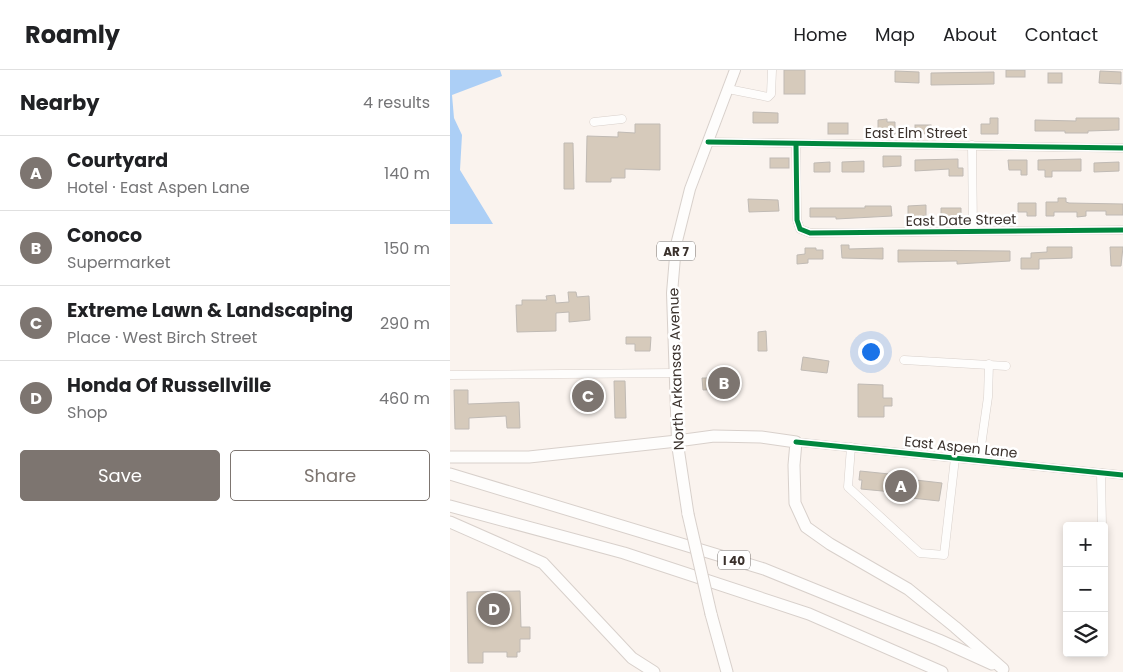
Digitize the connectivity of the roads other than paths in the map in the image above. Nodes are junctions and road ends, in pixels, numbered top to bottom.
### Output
1 (735, 70) edge
2 (772, 70) edge
3 (728, 89) junction
4 (622, 120) dead end
5 (594, 122) dead end
6 (708, 142) junction
7 (796, 144) junction
8 (972, 145) junction
9 (1123, 148) edge
10 (973, 230) junction
11 (1123, 230) edge
12 (904, 360) dead end
13 (989, 364) junction
14 (1006, 366) dead end
15 (674, 373) junction
16 (450, 375) edge
17 (677, 442) junction
18 (796, 442) junction
19 (852, 447) junction
20 (450, 457) edge
21 (955, 458) junction
22 (979, 460) junction
23 (1101, 473) junction
24 (450, 474) edge
25 (1123, 475) edge
26 (450, 506) edge
27 (450, 522) edge
28 (1102, 522) edge
29 (1006, 671) edge
30 (654, 672) edge
31 (727, 672) edge
32 (942, 672) edge

1 - 3 main road, North Arkansas Avenue / AR 7
2 - 3 street
3 - 6 main road, North Arkansas Avenue / AR 7
4 - 5 street
6 - 7 street, East Elm Street
6 - 15 main road, North Arkansas Avenue / AR 7
7 - 8 street, East Elm Street
7 - 10 street, East Date Street
8 - 9 street, East Elm Street
8 - 10 street
10 - 11 street, East Date Street
12 - 13 street
13 - 14 street
13 - 22 street
15 - 16 street
15 - 17 main road, North Arkansas Avenue / AR 7
17 - 18 highway, East Aspen Lane
17 - 20 highway, East Aspen Lane
17 - 31 highway, North Arkansas Avenue / AR 7, bridge
18 - 19 street, East Aspen Lane
18 - 29 highway
19 - 21 street, East Aspen Lane
19 - 21 street
21 - 22 street, East Aspen Lane
22 - 23 street, East Aspen Lane
23 - 25 street, East Aspen Lane
23 - 28 street
24 - 29 highway, I 40
26 - 32 highway, I 40
27 - 30 highway

